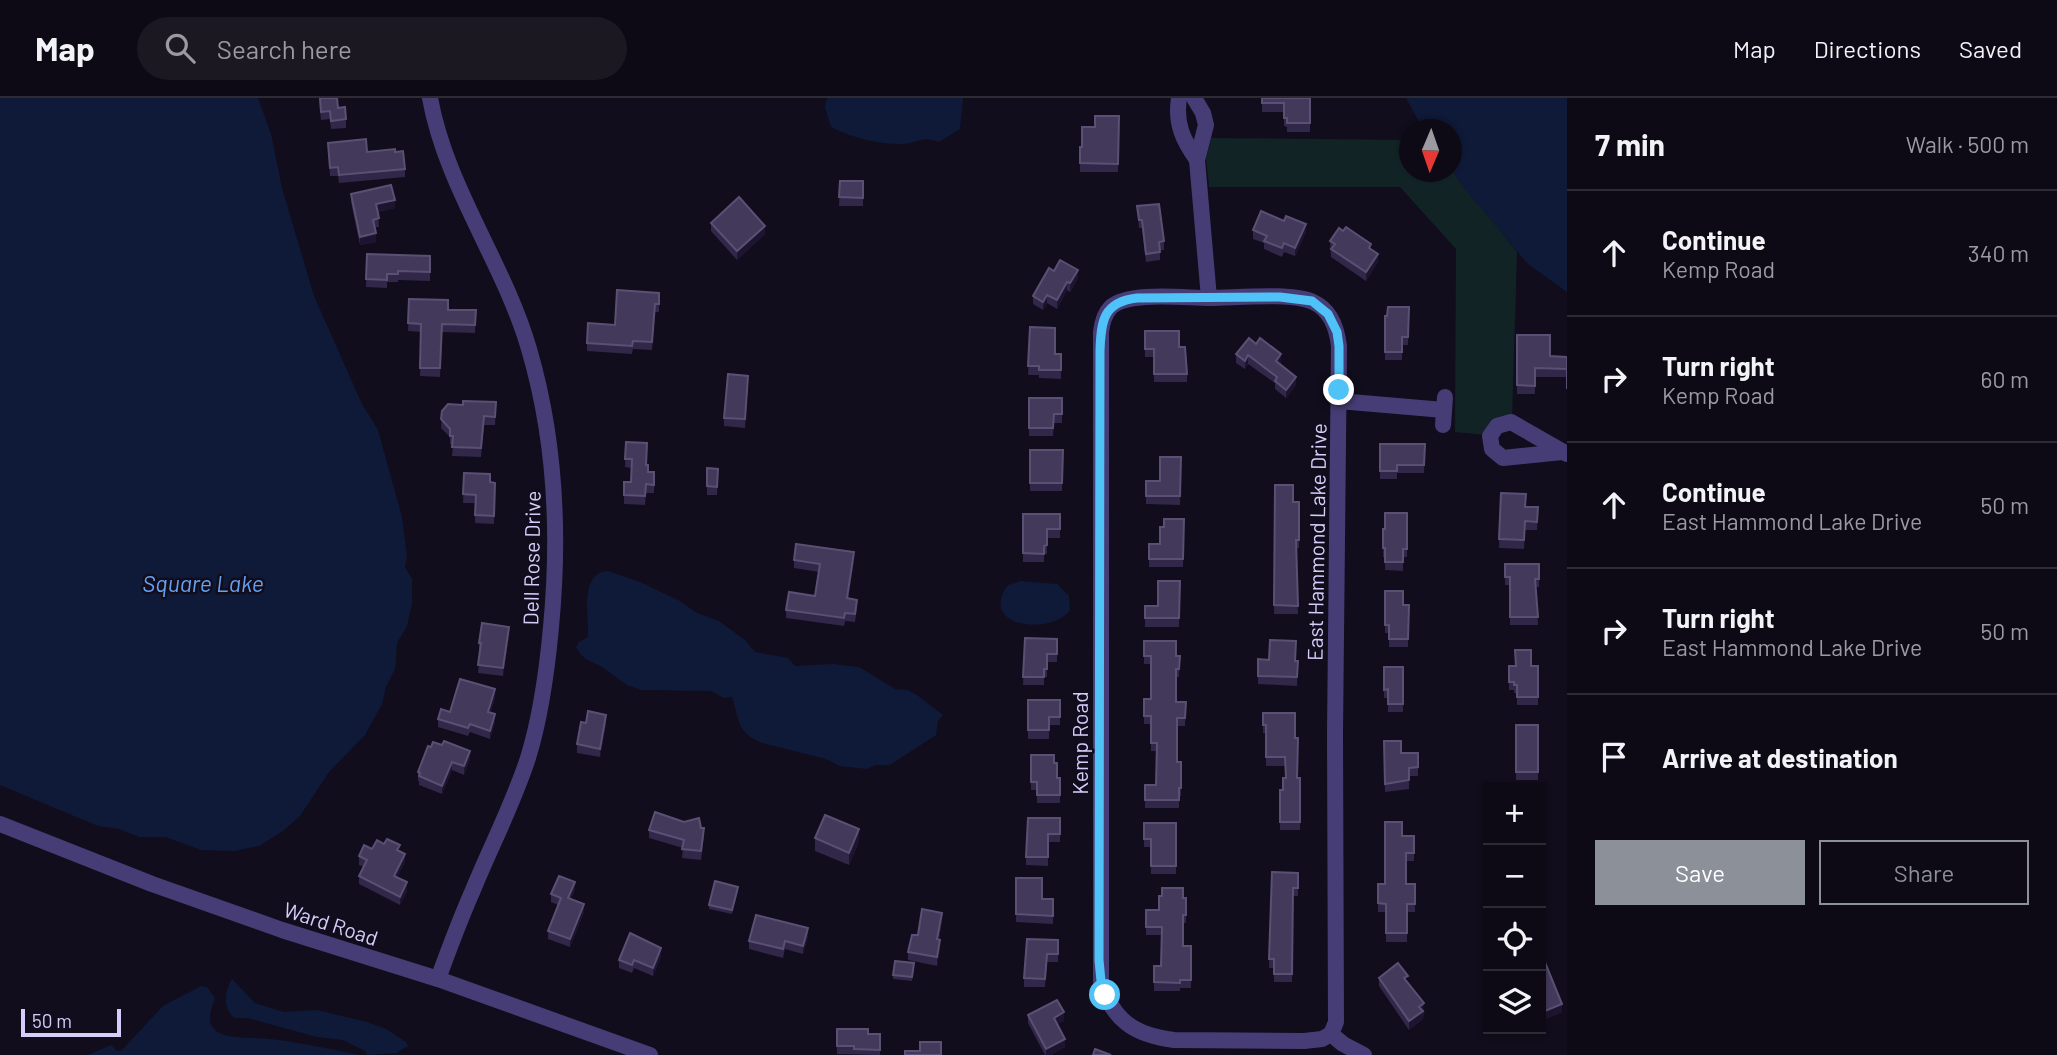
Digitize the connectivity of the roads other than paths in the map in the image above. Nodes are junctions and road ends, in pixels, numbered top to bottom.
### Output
1 (430, 98) edge
2 (1179, 98) edge
3 (1194, 98) edge
4 (1197, 160) junction
5 (1209, 298) junction
6 (1339, 401) junction
7 (1444, 411) dead end
8 (0, 824) edge
9 (438, 979) junction
10 (1331, 1034) junction
11 (646, 1054) edge
12 (1364, 1055) edge

1 - 9 street, Dell Rose Drive
2 - 4 street
3 - 4 street
4 - 5 street
5 - 6 street, East Hammond Lake Drive
5 - 10 street, Kemp Road
6 - 7 street
6 - 10 street, East Hammond Lake Drive
8 - 9 street, Ward Road
9 - 11 street, Ward Road
10 - 12 street

